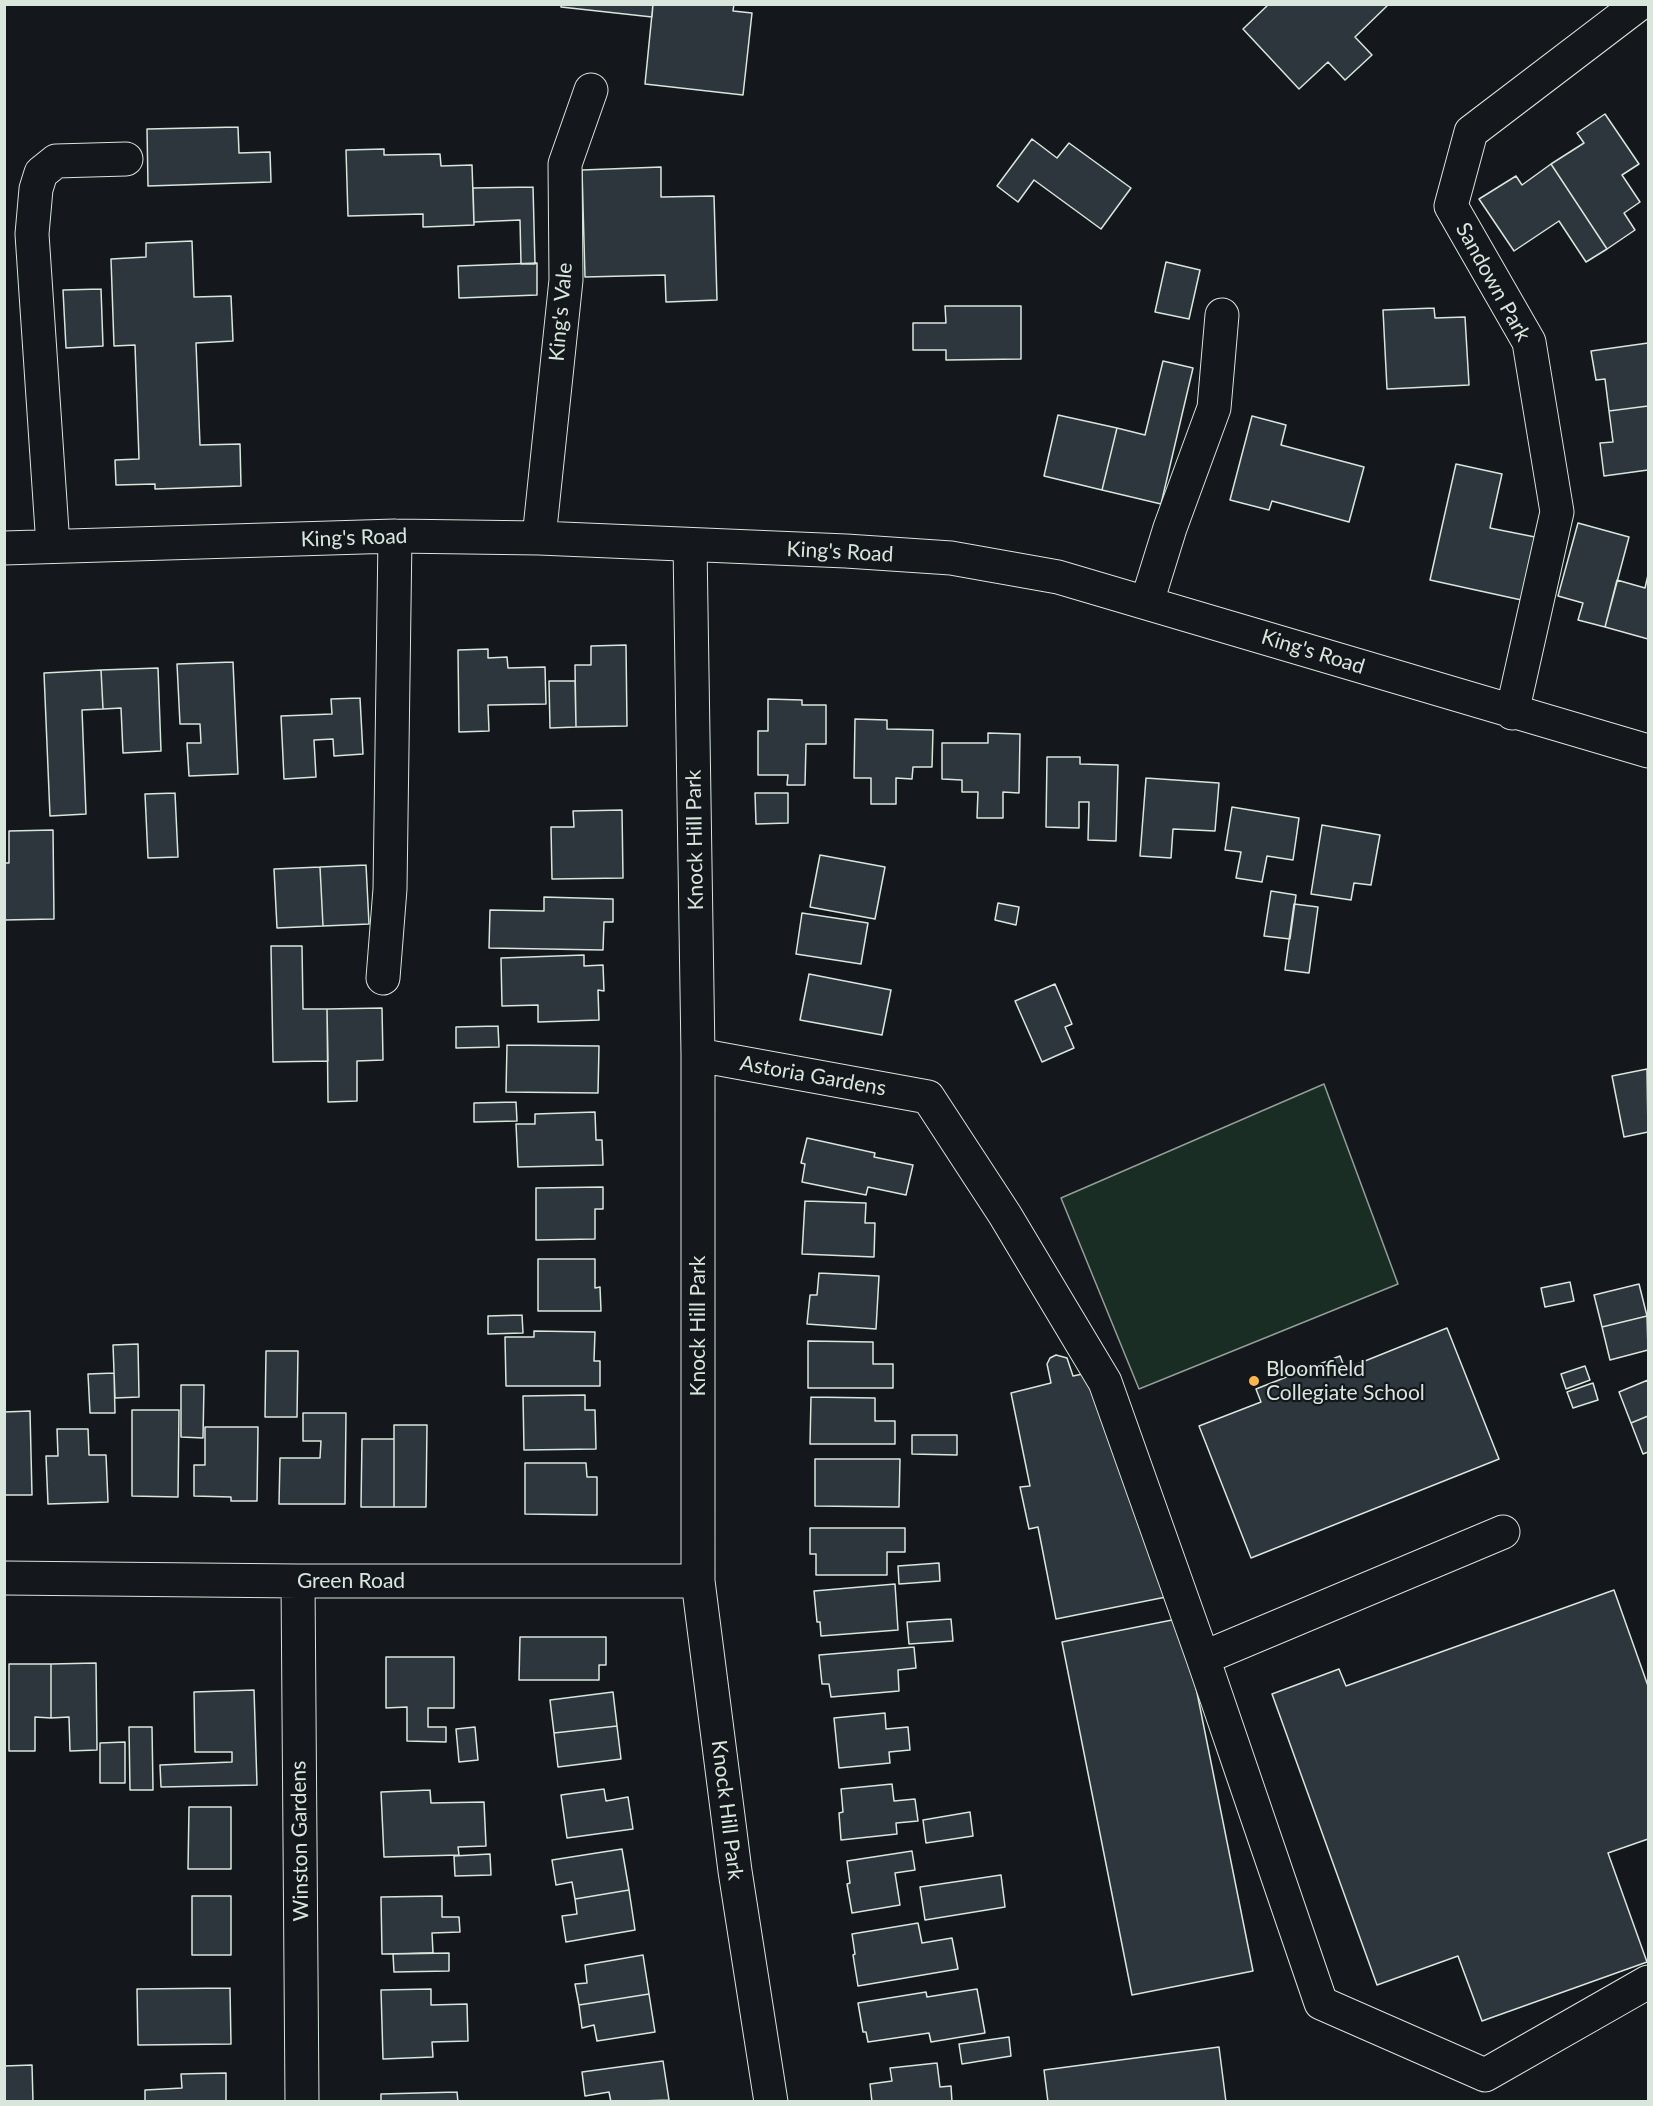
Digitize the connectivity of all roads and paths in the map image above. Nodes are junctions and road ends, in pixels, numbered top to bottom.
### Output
1 (1639, 4) edge
2 (591, 90) dead end
3 (126, 159) dead end
4 (1222, 315) dead end
5 (395, 536) junction
6 (539, 538) junction
7 (690, 545) junction
8 (53, 546) junction
9 (4, 548) edge
10 (1147, 602) junction
11 (1512, 713) junction
12 (1648, 752) edge
13 (382, 978) dead end
14 (698, 1055) junction
15 (1503, 1532) dead end
16 (4, 1578) edge
17 (298, 1581) junction
18 (698, 1581) junction
19 (1203, 1658) junction
20 (1648, 1982) edge
21 (1486, 2088) edge
22 (302, 2102) edge
23 (771, 2102) edge

1 - 11 street, Sandown Park
2 - 6 street, King's Vale
3 - 8 street
4 - 10 street
5 - 6 street, King's Road
5 - 8 street, King's Road
5 - 13 street
6 - 7 street, King's Road
7 - 10 street, King's Road
7 - 14 street, Knock Hill Park
8 - 9 street, King's Road
10 - 11 street, King's Road
11 - 12 street, King's Road
14 - 18 street, Knock Hill Park
14 - 19 street, Astoria Gardens
15 - 19 street
16 - 17 street, Green Road
17 - 18 street, Green Road
17 - 22 street, Winston Gardens
18 - 23 street, Knock Hill Park
19 - 21 street
20 - 21 street

